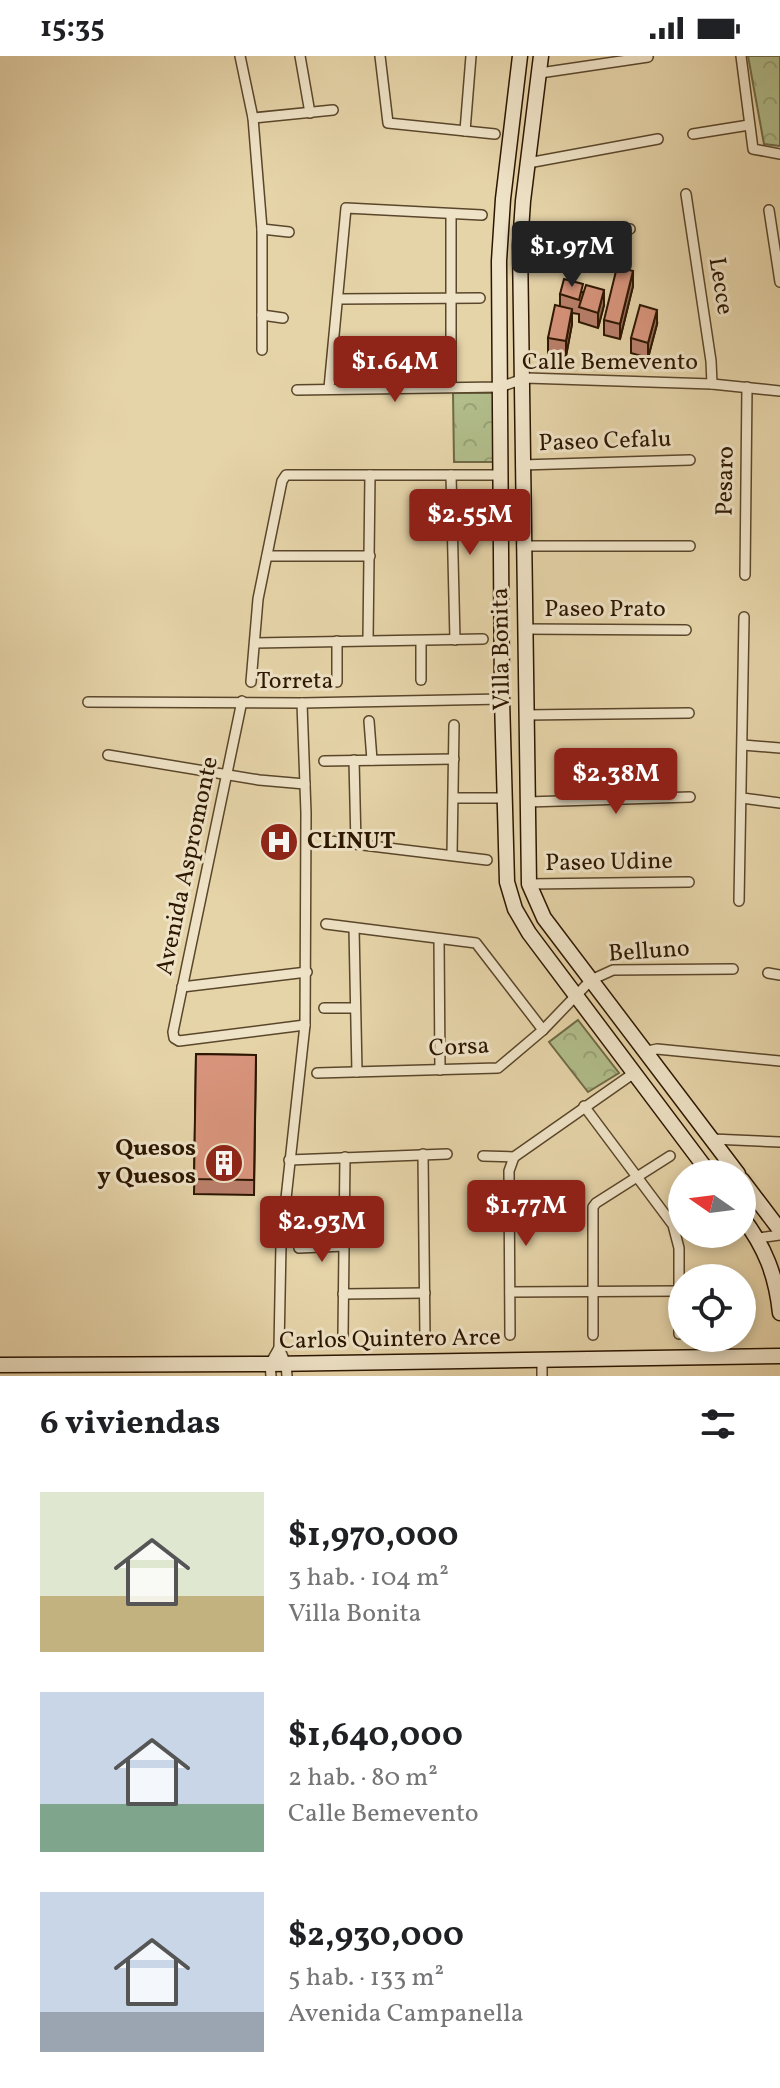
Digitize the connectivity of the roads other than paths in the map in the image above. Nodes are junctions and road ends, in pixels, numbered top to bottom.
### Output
1 (240, 56) edge
2 (300, 56) edge
3 (380, 56) edge
4 (471, 56) edge
5 (520, 56) edge
6 (541, 56) edge
7 (741, 56) edge
8 (648, 57) edge
9 (548, 72) junction
10 (333, 110) dead end
11 (310, 113) junction
12 (253, 118) junction
13 (749, 125) junction
14 (465, 131) junction
15 (495, 134) dead end
16 (693, 134) dead end
17 (658, 139) dead end
18 (780, 154) edge
19 (528, 163) junction
20 (686, 194) dead end
21 (769, 210) dead end
22 (451, 214) junction
23 (482, 215) dead end
24 (262, 229) junction
25 (630, 229) dead end
26 (289, 232) dead end
27 (527, 244) junction
28 (780, 282) edge
29 (450, 298) junction
30 (480, 298) dead end
31 (338, 299) junction
32 (262, 315) junction
33 (283, 318) dead end
34 (262, 350) dead end
35 (520, 379) junction
36 (712, 384) junction
37 (451, 387) junction
38 (500, 387) junction
39 (747, 387) junction
40 (329, 388) junction
41 (297, 390) dead end
42 (780, 391) edge
43 (690, 460) dead end
44 (521, 465) junction
45 (370, 475) junction
46 (451, 475) junction
47 (500, 475) junction
48 (522, 546) junction
49 (690, 546) dead end
50 (267, 556) junction
51 (370, 556) junction
52 (745, 575) dead end
53 (744, 617) dead end
54 (524, 629) junction
55 (686, 630) dead end
56 (483, 639) dead end
57 (368, 640) junction
58 (455, 640) junction
59 (337, 641) junction
60 (421, 641) junction
61 (255, 643) junction
62 (421, 680) dead end
63 (251, 682) dead end
64 (337, 682) dead end
65 (502, 699) junction
66 (242, 701) junction
67 (88, 702) dead end
68 (302, 703) junction
69 (689, 713) dead end
70 (525, 715) junction
71 (369, 721) dead end
72 (454, 725) dead end
73 (743, 745) junction
74 (780, 748) edge
75 (108, 755) dead end
76 (454, 759) junction
77 (354, 760) junction
78 (372, 760) junction
79 (324, 761) dead end
80 (228, 775) junction
81 (305, 784) junction
82 (690, 797) dead end
83 (454, 798) junction
84 (504, 798) junction
85 (742, 798) junction
86 (527, 802) junction
87 (780, 803) edge
88 (330, 841) dead end
89 (356, 844) junction
90 (452, 855) junction
91 (487, 860) dead end
92 (689, 882) dead end
93 (529, 884) junction
94 (739, 901) dead end
95 (326, 924) dead end
96 (354, 928) junction
97 (439, 939) junction
98 (733, 969) dead end
99 (307, 972) junction
100 (768, 973) dead end
101 (780, 975) edge
102 (591, 980) junction
103 (182, 987) junction
104 (575, 996) junction
105 (324, 1008) dead end
106 (355, 1008) junction
107 (305, 1025) junction
108 (543, 1030) junction
109 (643, 1052) junction
110 (780, 1061) edge
111 (440, 1070) junction
112 (357, 1072) junction
113 (317, 1073) dead end
114 (634, 1073) junction
115 (584, 1106) junction
116 (712, 1139) junction
117 (780, 1142) edge
118 (423, 1154) junction
119 (447, 1154) dead end
120 (483, 1156) dead end
121 (670, 1156) dead end
122 (345, 1157) junction
123 (514, 1157) junction
124 (289, 1160) junction
125 (699, 1160) edge
126 (728, 1160) edge
127 (636, 1177) junction
128 (756, 1200) edge
129 (780, 1233) edge
130 (756, 1235) edge
131 (758, 1238) junction
132 (344, 1246) junction
133 (299, 1248) dead end
134 (679, 1264) edge
135 (593, 1291) junction
136 (668, 1291) edge
137 (510, 1292) junction
138 (425, 1293) junction
139 (343, 1294) junction
140 (780, 1313) edge
141 (343, 1335) dead end
142 (510, 1335) dead end
143 (593, 1335) dead end
144 (425, 1338) dead end
145 (279, 1348) junction
146 (780, 1356) edge
147 (542, 1360) junction
148 (0, 1365) edge
149 (270, 1370) edge
150 (286, 1370) edge
151 (23, 1371) edge
152 (542, 1376) edge

1 - 12 street
2 - 11 street
3 - 14 street
4 - 14 street
5 - 38 street, Villa Bonita
6 - 9 street, Villa Bonita
7 - 13 street
8 - 9 street
9 - 19 street, Villa Bonita
10 - 11 street
11 - 12 street
12 - 24 street
13 - 16 street
13 - 18 street
14 - 15 street
17 - 19 street
19 - 27 street, Villa Bonita
20 - 36 street, Lecce
21 - 28 street
22 - 23 street
22 - 29 street
22 - 31 street
24 - 26 street
24 - 32 street
25 - 27 street
27 - 35 street, Villa Bonita
29 - 30 street
29 - 31 street
29 - 37 street
31 - 40 street
32 - 33 street
32 - 34 street
35 - 36 street, Calle Bemevento
35 - 38 street, Calle Bemevento
35 - 44 street, Villa Bonita
36 - 39 street, Calle Bemevento
37 - 38 street, Calle Bemevento
37 - 40 street, Calle Bemevento
38 - 47 street, Villa Bonita
39 - 42 street, Calle Bemevento
39 - 52 street, Pesaro
40 - 41 street, Calle Bemevento
43 - 44 street, Paseo Cefalu
44 - 48 street, Villa Bonita
45 - 46 street
45 - 50 street
45 - 51 street
46 - 47 street
46 - 58 street
47 - 65 street, Villa Bonita
48 - 49 street
48 - 54 street, Villa Bonita
50 - 51 street
50 - 61 street
51 - 57 street
53 - 73 street
54 - 55 street, Paseo Prato
54 - 70 street, Villa Bonita
56 - 58 street
57 - 59 street
57 - 60 street
58 - 60 street
59 - 61 street
59 - 64 street
60 - 62 street
61 - 63 street
65 - 68 street, Torreta
65 - 84 street, Villa Bonita
66 - 67 street, Torreta
66 - 68 street, Torreta
66 - 80 street, Avenida Aspromonte
68 - 81 street
69 - 70 street
70 - 86 street, Villa Bonita
71 - 78 street
72 - 76 street
73 - 74 street
73 - 85 street
75 - 80 street
76 - 78 street
76 - 83 street
77 - 78 street
77 - 79 street
77 - 89 street
80 - 81 street
80 - 103 street, Avenida Aspromonte
81 - 99 street
82 - 86 street
83 - 84 street
83 - 90 street
84 - 104 street, Villa Bonita
85 - 87 street
85 - 94 street
86 - 93 street, Villa Bonita
88 - 89 street
89 - 90 street
90 - 91 street
92 - 93 street, Paseo Udine
93 - 102 street, Villa Bonita
95 - 96 street
96 - 97 street
96 - 106 street
97 - 108 street
97 - 111 street
98 - 102 street, Belluno
99 - 103 street
99 - 107 street
100 - 101 street
102 - 104 street, Belluno
102 - 109 street, Villa Bonita
103 - 107 street, Avenida Aspromonte
104 - 108 street, Corsa
104 - 114 street, Villa Bonita
105 - 106 street
106 - 112 street
107 - 124 street
108 - 111 street, Corsa
109 - 110 street
109 - 116 street, Villa Bonita
111 - 112 street, Corsa
112 - 113 street, Corsa
114 - 115 street
114 - 125 street, Villa Bonita
115 - 123 street
115 - 127 street
116 - 117 street
116 - 126 street, Villa Bonita
118 - 119 street
118 - 122 street
118 - 138 street
120 - 123 street
121 - 127 street
122 - 124 street
122 - 132 street
123 - 137 street
124 - 145 street
127 - 134 street
127 - 135 street
128 - 129 street
129 - 131 street
130 - 131 street
131 - 140 street
132 - 133 street
132 - 139 street
135 - 136 street
135 - 137 street
135 - 143 street
137 - 142 street
138 - 139 street
138 - 144 street
139 - 141 street
145 - 149 street
145 - 150 street
146 - 147 street, Carlos Quintero Arce
147 - 150 street, Carlos Quintero Arce
147 - 152 street
148 - 151 street, Carlos Quintero Arce
149 - 150 street, Carlos Quintero Arce
149 - 151 street, Carlos Quintero Arce

